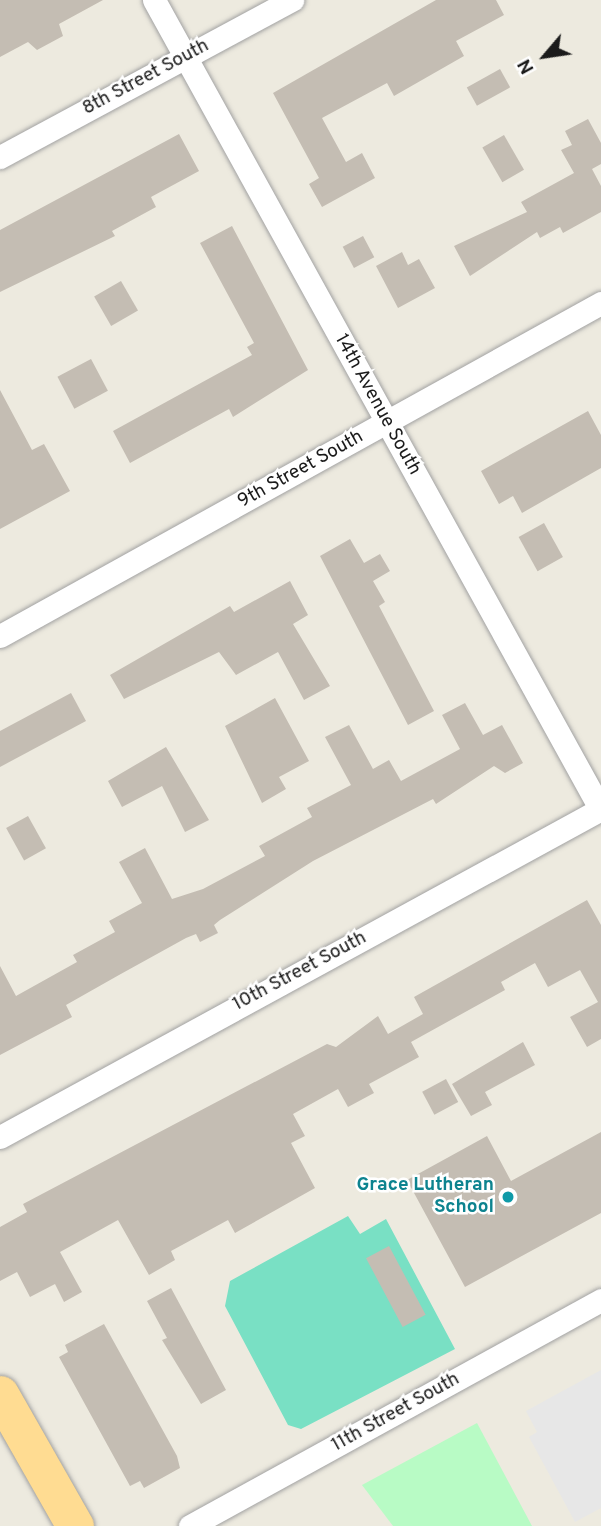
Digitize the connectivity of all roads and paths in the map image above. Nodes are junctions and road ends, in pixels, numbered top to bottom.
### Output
1 (155, 0) edge
2 (292, 0) edge
3 (185, 58) junction
4 (0, 157) edge
5 (601, 303) edge
6 (387, 423) junction
7 (0, 636) edge
8 (601, 809) edge
9 (0, 1138) edge
10 (601, 1300) edge
11 (0, 1394) edge
12 (75, 1526) edge
13 (190, 1526) edge

1 - 3 street, 14th Avenue South
2 - 3 street, 8th Street South
3 - 4 street, 8th Street South
3 - 6 street, 14th Avenue South
5 - 6 street, 9th Street South
6 - 7 street, 9th Street South
6 - 8 street, 14th Avenue South
8 - 9 street, 10th Street South
10 - 13 street, 11th Street South
11 - 12 main road

